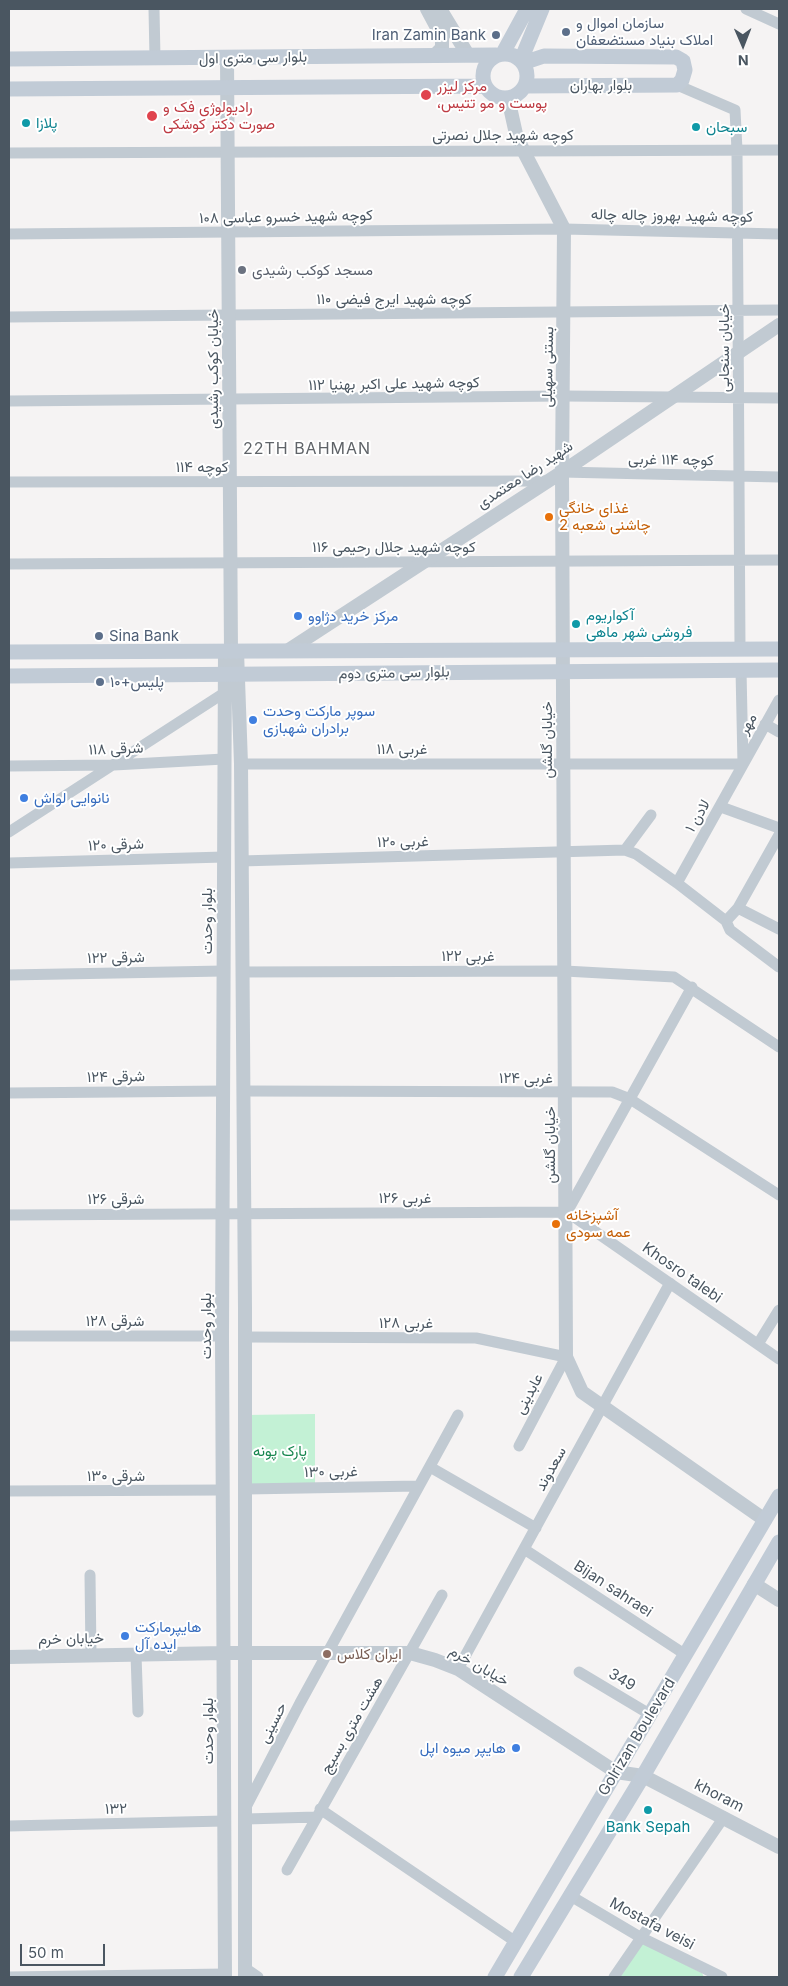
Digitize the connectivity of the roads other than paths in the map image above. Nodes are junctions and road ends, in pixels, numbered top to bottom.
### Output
1 (154, 9) edge
2 (427, 9) edge
3 (440, 9) edge
4 (527, 9) edge
5 (542, 9) edge
6 (746, 9) edge
7 (779, 24) edge
8 (500, 54) junction
9 (468, 55) junction
10 (434, 56) junction
11 (155, 58) junction
12 (227, 58) junction
13 (9, 60) edge
14 (522, 62) junction
15 (677, 85) junction
16 (485, 86) junction
17 (525, 86) junction
18 (227, 87) junction
19 (9, 89) edge
20 (508, 98) junction
21 (228, 150) junction
22 (523, 150) junction
23 (737, 150) junction
24 (779, 150) edge
25 (9, 153) edge
26 (564, 229) junction
27 (228, 232) junction
28 (738, 233) junction
29 (9, 234) edge
30 (779, 234) edge
31 (779, 310) edge
32 (738, 312) junction
33 (565, 313) junction
34 (229, 316) junction
35 (9, 317) edge
36 (779, 325) edge
37 (738, 352) junction
38 (564, 396) junction
39 (670, 397) junction
40 (739, 398) junction
41 (779, 398) edge
42 (9, 401) edge
43 (229, 401) junction
44 (562, 472) junction
45 (739, 477) junction
46 (779, 477) edge
47 (9, 482) edge
48 (230, 482) junction
49 (545, 482) junction
50 (740, 560) junction
51 (779, 560) edge
52 (563, 561) junction
53 (421, 562) junction
54 (230, 563) junction
55 (9, 564) edge
56 (779, 649) edge
57 (287, 650) junction
58 (563, 650) junction
59 (740, 650) junction
60 (9, 652) edge
61 (231, 652) junction
62 (741, 670) junction
63 (779, 670) edge
64 (563, 671) junction
65 (224, 674) junction
66 (240, 675) junction
67 (9, 676) edge
68 (224, 693) junction
69 (779, 700) edge
70 (765, 724) junction
71 (779, 732) edge
72 (224, 759) junction
73 (241, 764) junction
74 (563, 764) junction
75 (743, 764) junction
76 (114, 765) junction
77 (9, 766) edge
78 (721, 807) junction
79 (651, 815) dead end
80 (779, 828) edge
81 (9, 832) edge
82 (779, 835) edge
83 (625, 850) junction
84 (564, 854) junction
85 (224, 857) junction
86 (242, 861) junction
87 (9, 863) edge
88 (677, 883) junction
89 (738, 908) junction
90 (726, 921) junction
91 (779, 929) edge
92 (779, 967) edge
93 (224, 971) junction
94 (565, 971) junction
95 (242, 972) junction
96 (9, 975) edge
97 (692, 987) junction
98 (779, 1047) edge
99 (224, 1091) junction
100 (243, 1091) junction
101 (9, 1093) edge
102 (566, 1094) junction
103 (630, 1099) junction
104 (779, 1195) edge
105 (567, 1212) junction
106 (224, 1214) junction
107 (244, 1214) junction
108 (9, 1215) edge
109 (670, 1283) junction
110 (779, 1310) edge
111 (9, 1336) edge
112 (222, 1336) junction
113 (245, 1337) junction
114 (758, 1344) junction
115 (566, 1357) junction
116 (779, 1359) edge
117 (602, 1408) junction
118 (458, 1415) dead end
119 (518, 1446) dead end
120 (430, 1467) junction
121 (418, 1486) junction
122 (246, 1489) junction
123 (223, 1490) junction
124 (9, 1491) edge
125 (779, 1496) edge
126 (765, 1520) junction
127 (536, 1528) junction
128 (779, 1542) edge
129 (524, 1549) junction
130 (90, 1574) dead end
131 (754, 1584) junction
132 (442, 1595) dead end
133 (779, 1600) edge
134 (224, 1653) junction
135 (246, 1653) junction
136 (327, 1653) junction
137 (410, 1653) junction
138 (91, 1655) junction
139 (136, 1655) junction
140 (686, 1655) junction
141 (9, 1657) edge
142 (458, 1669) junction
143 (579, 1672) dead end
144 (138, 1712) dead end
145 (651, 1715) junction
146 (616, 1772) junction
147 (643, 1776) junction
148 (246, 1813) junction
149 (318, 1813) junction
150 (724, 1817) junction
151 (224, 1821) junction
152 (9, 1826) edge
153 (779, 1847) edge
154 (287, 1870) dead end
155 (569, 1895) junction
156 (640, 1937) junction
157 (516, 1942) junction
158 (245, 1973) edge
159 (225, 1976) edge
160 (9, 1977) edge
161 (258, 1977) edge
162 (495, 1977) edge
163 (521, 1977) edge
164 (614, 1977) edge
165 (722, 1977) edge

1 - 11 street
2 - 10 street
3 - 9 street
4 - 8 main road
5 - 14 main road
6 - 7 street
8 - 9 main road, بلوار سی متری اول
8 - 14 main road
8 - 16 main road
9 - 10 main road, بلوار سی متری اول
10 - 12 main road, بلوار سی متری اول
11 - 12 main road, بلوار سی متری اول
11 - 13 main road, بلوار سی متری اول
12 - 18 street, خیابان کوکب رشیدی
14 - 15 main road, بلوار بهاران
14 - 17 main road
15 - 17 main road, بلوار بهاران
15 - 23 street, خیابان سنجابی
16 - 18 main road, بلوار سی متری اول
16 - 20 main road
17 - 20 main road
18 - 19 main road, بلوار سی متری اول
18 - 21 street, خیابان کوکب رشیدی
20 - 22 street, بستنی سهیلی
21 - 22 street, کوچه شهید جلال نصرتی
21 - 25 street, کوچه شهید جلال نصرتی
21 - 27 street, خیابان کوکب رشیدی
22 - 23 street, کوچه شهید جلال نصرتی
22 - 26 street, بستنی سهیلی
23 - 24 street, کوچه شهید جلال نصرتی
23 - 28 street, خیابان سنجابی
26 - 27 street, کوچه شهید خسرو عباسی ۱۰۸
26 - 28 street, کوچه شهید بهروز چاله چاله
26 - 33 street, بستنی سهیلی
27 - 29 street, کوچه شهید خسرو عباسی ۱۰۸
27 - 34 street, خیابان کوکب رشیدی
28 - 30 street, کوچه شهید بهروز چاله چاله
28 - 32 street, خیابان سنجابی
31 - 32 street, کوچه شهید ایرج فیضی ۱۱۰
32 - 33 street, کوچه شهید ایرج فیضی ۱۱۰
32 - 37 street, خیابان سنجابی
33 - 34 street, کوچه شهید ایرج فیضی ۱۱۰
33 - 38 street, بستنی سهیلی
34 - 35 street, کوچه شهید ایرج فیضی ۱۱۰
34 - 43 street, خیابان کوکب رشیدی
36 - 37 street, شهید رضا معتمدی
37 - 39 street, شهید رضا معتمدی
37 - 40 street, خیابان سنجابی
38 - 39 street, کوچه شهید علی اکبر بهنیا ۱۱۲
38 - 43 street, کوچه شهید علی اکبر بهنیا ۱۱۲
38 - 44 street, بستنی سهیلی
39 - 40 street, کوچه شهید علی اکبر بهنیا ۱۱۲
39 - 44 street, شهید رضا معتمدی
40 - 41 street, کوچه شهید علی اکبر بهنیا ۱۱۲
40 - 45 street, خیابان سنجابی
42 - 43 street, کوچه شهید علی اکبر بهنیا ۱۱۲
43 - 48 street, خیابان کوکب رشیدی
44 - 45 street, کوچه ۱۱۴ غربی
44 - 49 street, شهید رضا معتمدی
44 - 52 street, بستنی سهیلی
45 - 46 street, کوچه ۱۱۴ غربی
45 - 50 street, خیابان سنجابی
47 - 48 street, کوچه ۱۱۴
48 - 49 street, کوچه ۱۱۴
48 - 54 street, خیابان کوکب رشیدی
49 - 53 street, شهید رضا معتمدی
50 - 51 street, کوچه شهید جلال رحیمی ۱۱۶
50 - 52 street, کوچه شهید جلال رحیمی ۱۱۶
50 - 59 street, خیابان سنجابی
52 - 53 street, کوچه شهید جلال رحیمی ۱۱۶
52 - 58 street, بستنی سهیلی
53 - 54 street, کوچه شهید جلال رحیمی ۱۱۶
53 - 57 street, شهید رضا معتمدی
54 - 55 street, کوچه شهید جلال رحیمی ۱۱۶
54 - 61 street, خیابان کوکب رشیدی
56 - 59 main road, بلوار سی متری دوم
57 - 58 main road, بلوار سی متری دوم
57 - 61 main road, بلوار سی متری دوم
58 - 59 main road, بلوار سی متری دوم
58 - 64 street, خیابان گلشن
60 - 61 main road, بلوار سی متری دوم
61 - 65 street, بلوار وحدت
61 - 66 street
62 - 63 main road, بلوار سی متری دوم
62 - 64 main road, بلوار سی متری دوم
62 - 75 street
64 - 66 main road, بلوار سی متری دوم
64 - 74 street, خیابان گلشن
65 - 66 main road, بلوار سی متری دوم
65 - 67 main road, بلوار سی متری دوم
65 - 68 street, بلوار وحدت
66 - 73 street
68 - 72 street, بلوار وحدت
68 - 76 street
69 - 70 street, مهر
70 - 71 street
70 - 75 street, مهر
72 - 76 street, ۱۱۸ شرقی
72 - 85 street, بلوار وحدت
73 - 74 street, ۱۱۸ غربی
73 - 86 street
74 - 75 street, ۱۱۸ غربی
74 - 84 street, خیابان گلشن
75 - 78 street, لادن ۱
76 - 77 street, ۱۱۸ شرقی
76 - 81 street
78 - 80 street
78 - 88 street, لادن ۱
79 - 83 street
82 - 89 street
83 - 84 street, ۱۲۰ غربی
83 - 88 street
84 - 86 street, ۱۲۰ غربی
84 - 94 street, خیابان گلشن
85 - 87 street, ۱۲۰ شرقی
85 - 93 street, بلوار وحدت
86 - 95 street
88 - 90 street
89 - 90 street
89 - 91 street
90 - 92 street
93 - 96 street, ۱۲۲ شرقی
93 - 99 street, بلوار وحدت
94 - 95 street, ۱۲۲ غربی
94 - 97 street, ۱۲۲ غربی
94 - 102 street, خیابان گلشن
95 - 100 street
97 - 98 street, ۱۲۲ غربی
97 - 103 street
99 - 101 street, ۱۲۴ شرقی
99 - 106 street, بلوار وحدت
100 - 102 street, ۱۲۴ غربی
100 - 107 street
102 - 103 street, ۱۲۴ غربی
102 - 105 street, خیابان گلشن
103 - 104 street, ۱۲۴ غربی
103 - 105 street
105 - 107 street, ۱۲۶ غربی
105 - 109 street, Khosro talebi
105 - 115 street, خیابان گلشن
106 - 107 street, ۱۲۶ غربی
106 - 108 street, ۱۲۶ شرقی
106 - 112 street, بلوار وحدت
107 - 113 street
109 - 114 street, Khosro talebi
109 - 117 street, سعدوند
110 - 114 street
111 - 112 street, ۱۲۸ شرقی
112 - 123 street, بلوار وحدت
113 - 115 street, ۱۲۸ غربی
113 - 122 street
114 - 116 street, Khosro talebi
115 - 117 street, خیابان گلشن
115 - 119 street, عابدینی
117 - 126 street, خیابان گلشن
117 - 127 street, سعدوند
118 - 120 street, حسینی
120 - 121 street, حسینی
120 - 127 street
121 - 122 street, ۱۳۰ غربی
121 - 136 street, حسینی
122 - 135 street
123 - 124 street, ۱۳۰ شرقی
123 - 134 street, بلوار وحدت
125 - 126 main road, Golrizan Boulevard
126 - 140 main road, Golrizan Boulevard
127 - 129 street, سعدوند
128 - 131 main road, Golrizan Boulevard
129 - 140 street, Bijan sahraei
129 - 142 street, سعدوند
130 - 138 street
131 - 133 street
131 - 147 main road, Golrizan Boulevard
132 - 137 street, هشت متری بسیج
134 - 135 street, خیابان خرم
134 - 139 street, خیابان خرم
134 - 151 street, بلوار وحدت
135 - 136 street, خیابان خرم
135 - 148 street
136 - 137 street, خیابان خرم
136 - 148 street, حسینی
137 - 142 street, خیابان خرم
137 - 149 street, هشت متری بسیج
138 - 139 street, خیابان خرم
138 - 141 street, خیابان خرم
139 - 144 street
140 - 145 main road, Golrizan Boulevard
142 - 146 street, خیابان خرم
143 - 145 street, 349
145 - 146 main road, Golrizan Boulevard
146 - 147 street, khoram
146 - 157 main road, Golrizan Boulevard
147 - 150 street, khoram
147 - 155 main road, Golrizan Boulevard
148 - 149 street
148 - 158 street
149 - 154 street, هشت متری بسیج
149 - 157 street
150 - 153 street, khoram
150 - 156 street
151 - 152 street, ۱۳۲
151 - 159 street, بلوار وحدت
155 - 156 street, Mostafa veisi
155 - 163 main road, Golrizan Boulevard
156 - 164 street
156 - 165 street, Mostafa veisi
157 - 162 main road, Golrizan Boulevard
158 - 161 street
159 - 160 street

